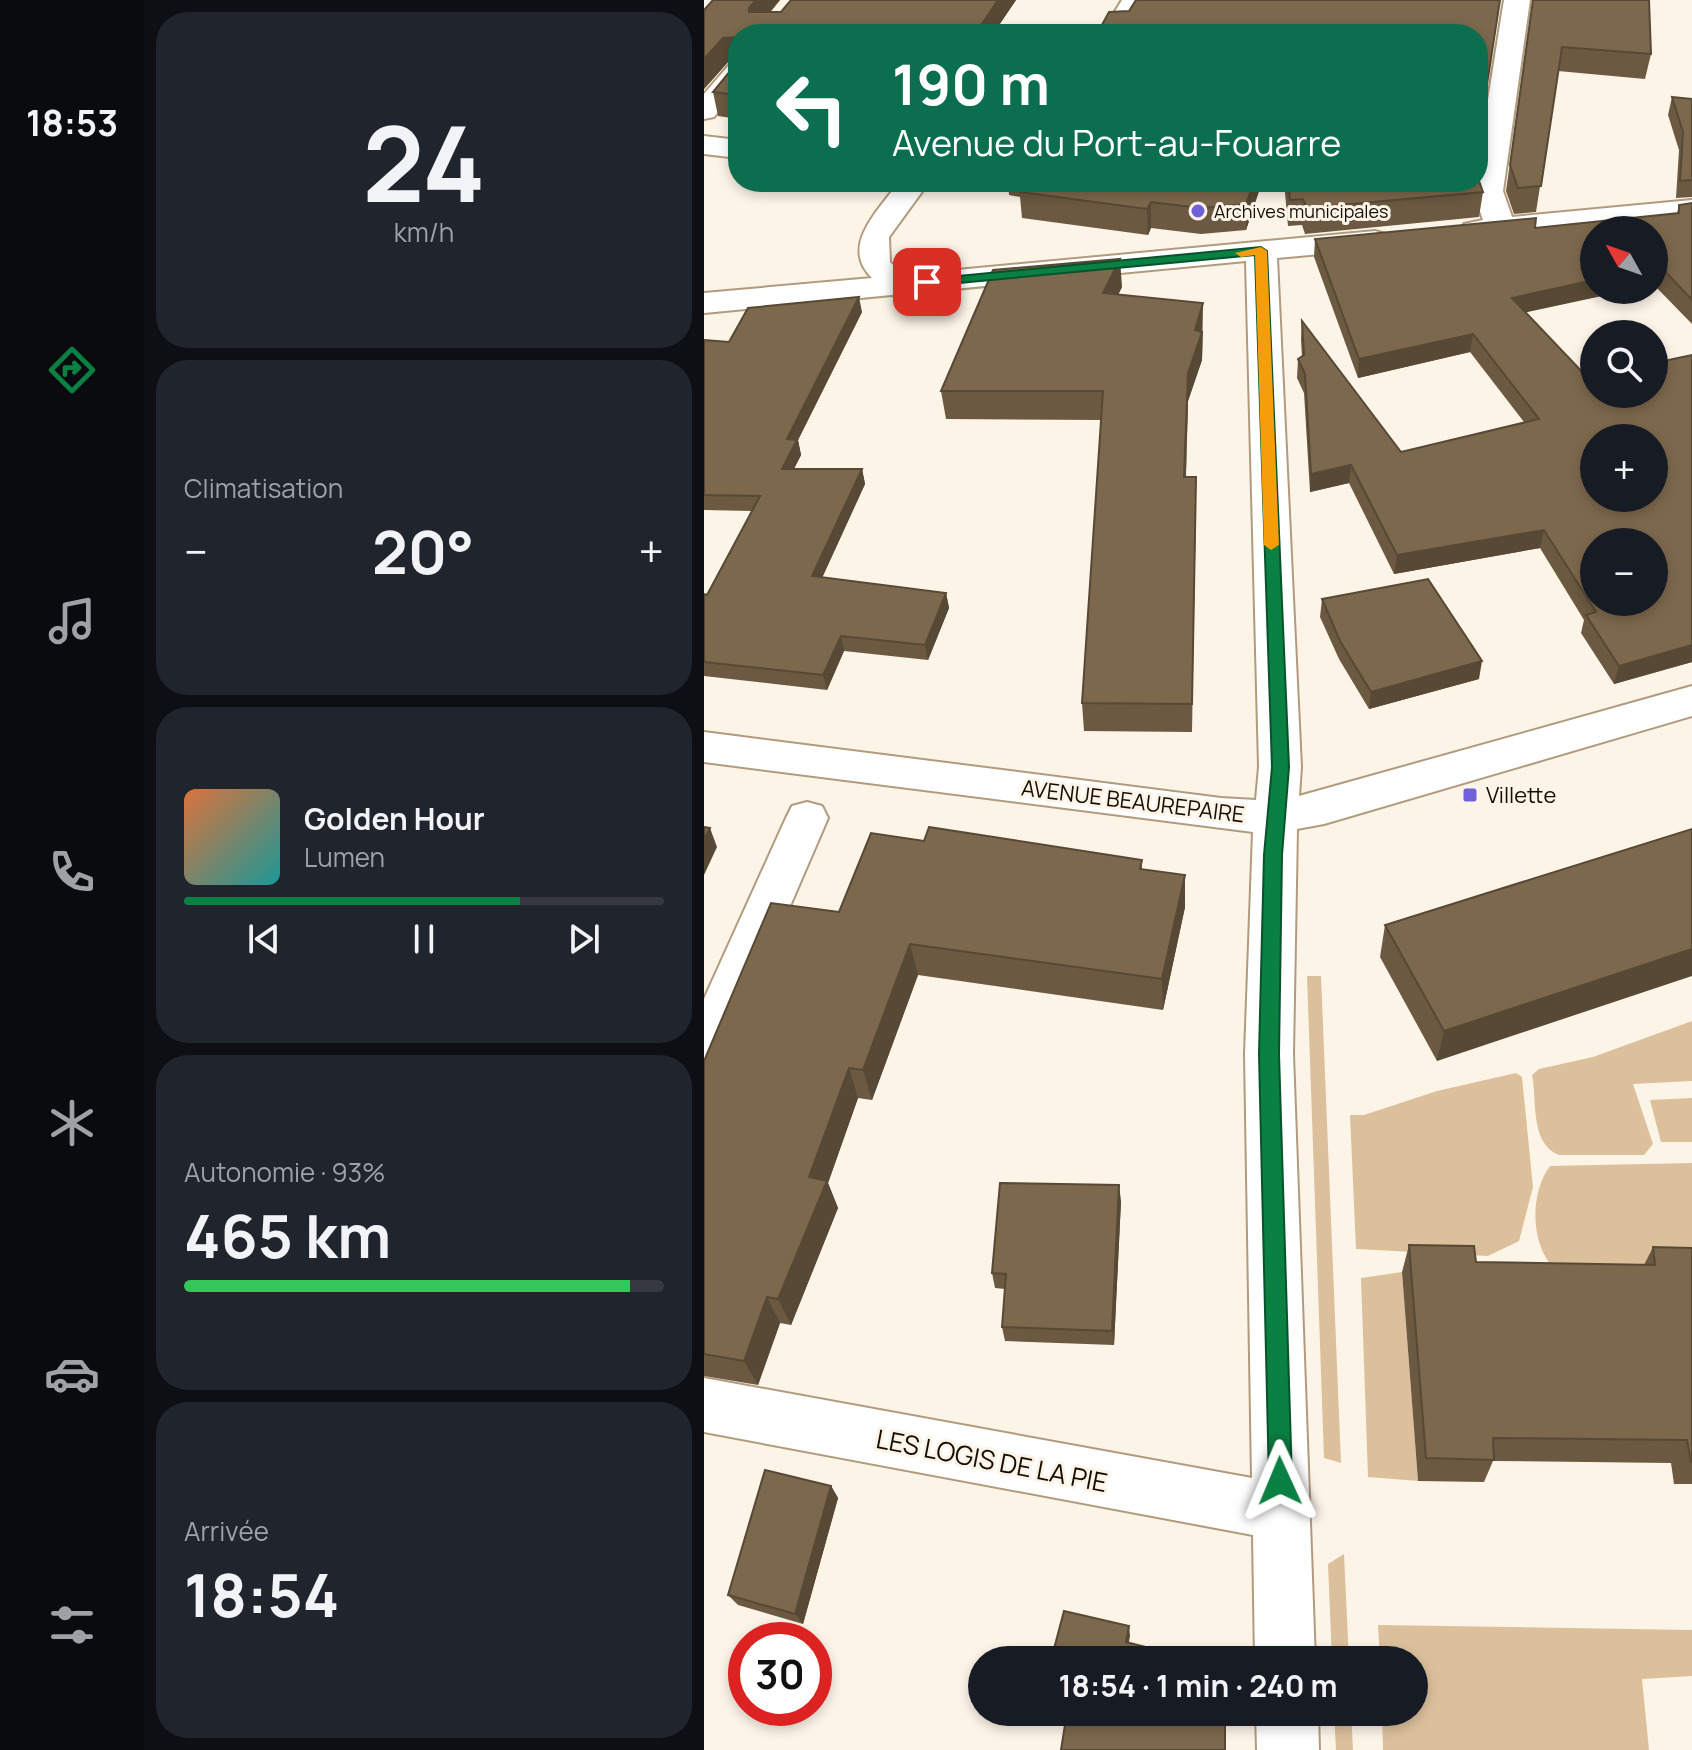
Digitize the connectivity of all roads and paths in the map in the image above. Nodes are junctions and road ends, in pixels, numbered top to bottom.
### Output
1 (1135, 0) edge
2 (1517, 0) edge
3 (1120, 24) edge
4 (728, 83) edge
5 (704, 111) edge
6 (704, 145) edge
7 (728, 148) edge
8 (907, 192) edge
9 (1692, 209) edge
10 (1501, 228) junction
11 (1261, 251) junction
12 (897, 285) junction
13 (704, 303) edge
14 (1692, 701) edge
15 (704, 747) edge
16 (1276, 817) junction
17 (807, 818) dead end
18 (704, 1052) edge
19 (704, 1405) edge
20 (1281, 1512) junction
21 (1285, 1646) edge
22 (1287, 1726) edge
23 (1288, 1750) edge

1 - 3 street
2 - 10 street
4 - 5 street
6 - 7 street
8 - 12 street
9 - 10 street
10 - 11 street
11 - 12 street
11 - 16 street
12 - 13 street
14 - 16 street, AVENUE BEAUREPAIRE
15 - 16 street, AVENUE BEAUREPAIRE
16 - 20 street
17 - 18 street
19 - 20 street, LES LOGIS DE LA PIE
20 - 21 street
22 - 23 street

